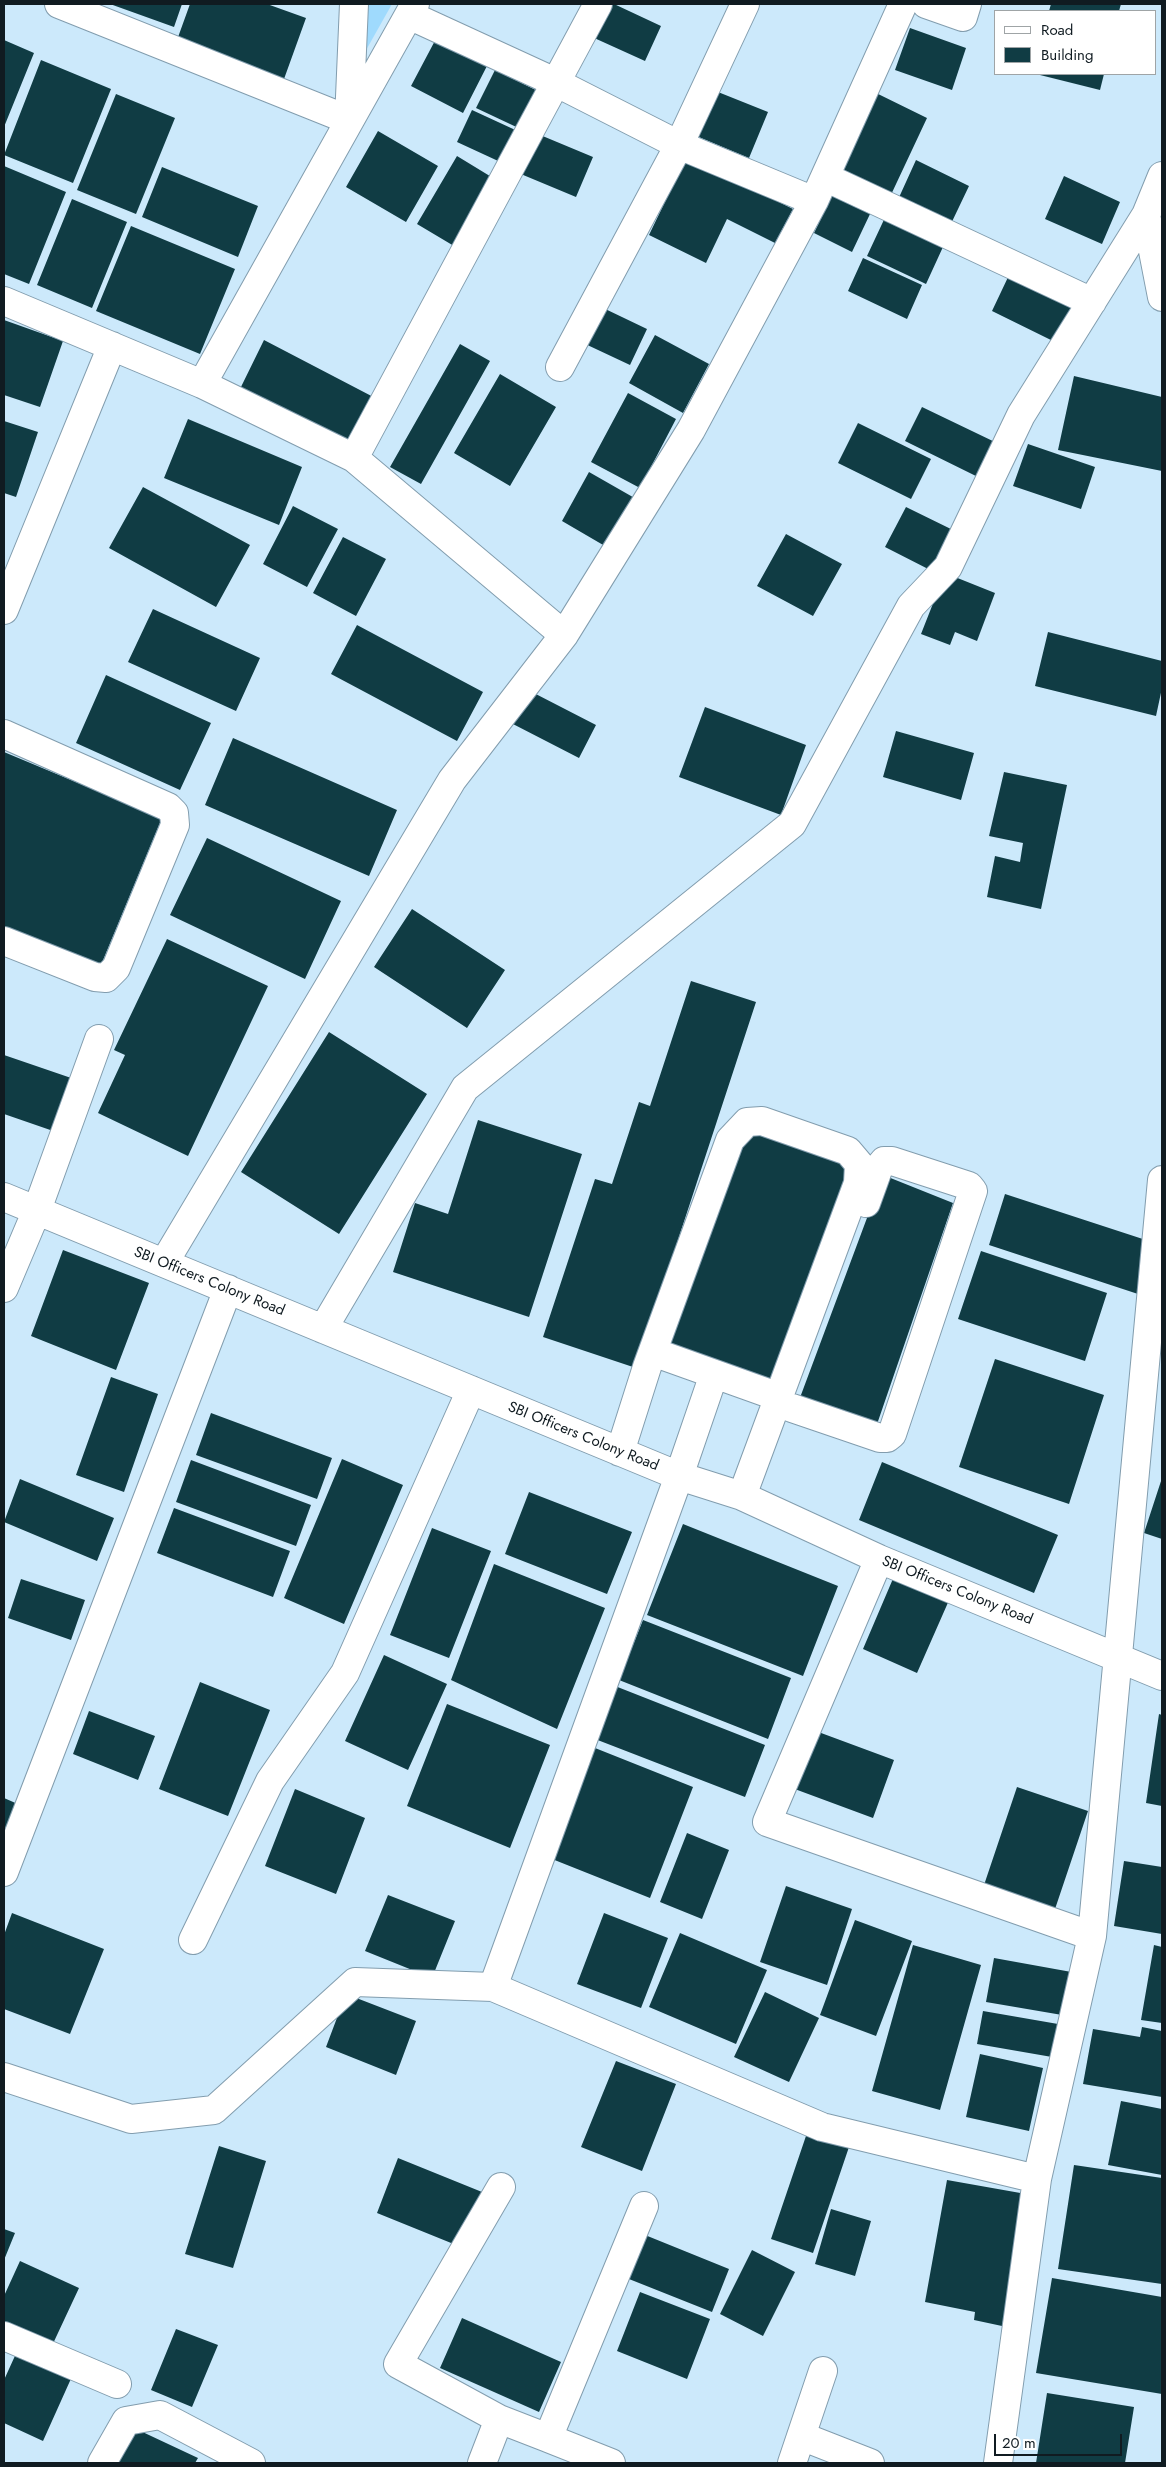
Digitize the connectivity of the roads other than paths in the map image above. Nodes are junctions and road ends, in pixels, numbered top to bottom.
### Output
1 (59, 4) edge
2 (354, 4) edge
3 (598, 4) edge
4 (745, 4) edge
5 (903, 4) edge
6 (926, 4) edge
7 (967, 4) edge
8 (412, 9) edge
9 (557, 83) junction
10 (349, 120) junction
11 (679, 145) junction
12 (1162, 176) edge
13 (825, 177) junction
14 (814, 201) junction
15 (1146, 215) junction
16 (1162, 296) edge
17 (4, 302) edge
18 (1092, 302) junction
19 (112, 346) junction
20 (560, 367) dead end
21 (202, 384) junction
22 (354, 458) junction
23 (4, 610) edge
24 (564, 635) junction
25 (4, 734) edge
26 (4, 941) edge
27 (99, 1039) dead end
28 (1162, 1180) edge
29 (4, 1197) edge
30 (36, 1210) junction
31 (1160, 1218) edge
32 (164, 1264) junction
33 (4, 1288) edge
34 (228, 1289) junction
35 (323, 1329) junction
36 (653, 1352) junction
37 (714, 1374) junction
38 (471, 1390) junction
39 (786, 1402) junction
40 (620, 1452) junction
41 (679, 1476) junction
42 (750, 1500) junction
43 (879, 1559) junction
44 (1117, 1657) junction
45 (1162, 1676) edge
46 (4, 1872) edge
47 (1092, 1936) junction
48 (193, 1940) dead end
49 (492, 1987) junction
50 (4, 2077) edge
51 (1037, 2179) junction
52 (501, 2187) dead end
53 (644, 2206) dead end
54 (4, 2336) edge
55 (823, 2371) dead end
56 (117, 2384) dead end
57 (499, 2419) junction
58 (801, 2436) junction
59 (548, 2438) junction
60 (102, 2463) edge
61 (251, 2463) edge
62 (482, 2463) edge
63 (611, 2463) edge
64 (792, 2463) edge
65 (870, 2463) edge
66 (998, 2463) edge

1 - 10 street
2 - 10 street
3 - 9 street
4 - 11 street
5 - 13 street
6 - 7 street
8 - 9 street
8 - 10 street
9 - 11 street
9 - 22 street
10 - 21 street
11 - 14 street
11 - 20 street
12 - 15 street
13 - 14 street
13 - 18 street
14 - 24 street
15 - 16 street
15 - 18 street
17 - 19 street
18 - 35 street
19 - 21 street
19 - 23 street
21 - 22 street
22 - 24 street
24 - 32 street
25 - 26 street
27 - 30 street
28 - 31 street
29 - 30 street, SBI Officers Colony Road
30 - 32 street, SBI Officers Colony Road
30 - 33 street
31 - 44 street
32 - 34 street, SBI Officers Colony Road
34 - 35 street, SBI Officers Colony Road
34 - 46 street
35 - 38 street, SBI Officers Colony Road
36 - 37 street
36 - 39 street
36 - 40 street
37 - 39 street
37 - 41 street
38 - 40 street, SBI Officers Colony Road
38 - 48 street
39 - 39 street
39 - 42 street
40 - 41 street, SBI Officers Colony Road
41 - 42 street, SBI Officers Colony Road
41 - 49 street
42 - 43 street, SBI Officers Colony Road
43 - 44 street, SBI Officers Colony Road
43 - 47 street
44 - 45 street, SBI Officers Colony Road
44 - 47 street
47 - 51 street
49 - 50 street
49 - 51 street
51 - 66 street
52 - 57 street
53 - 59 street
54 - 56 street
55 - 58 street
57 - 59 street
57 - 62 street
58 - 64 street
58 - 65 street
59 - 63 street
60 - 61 street

